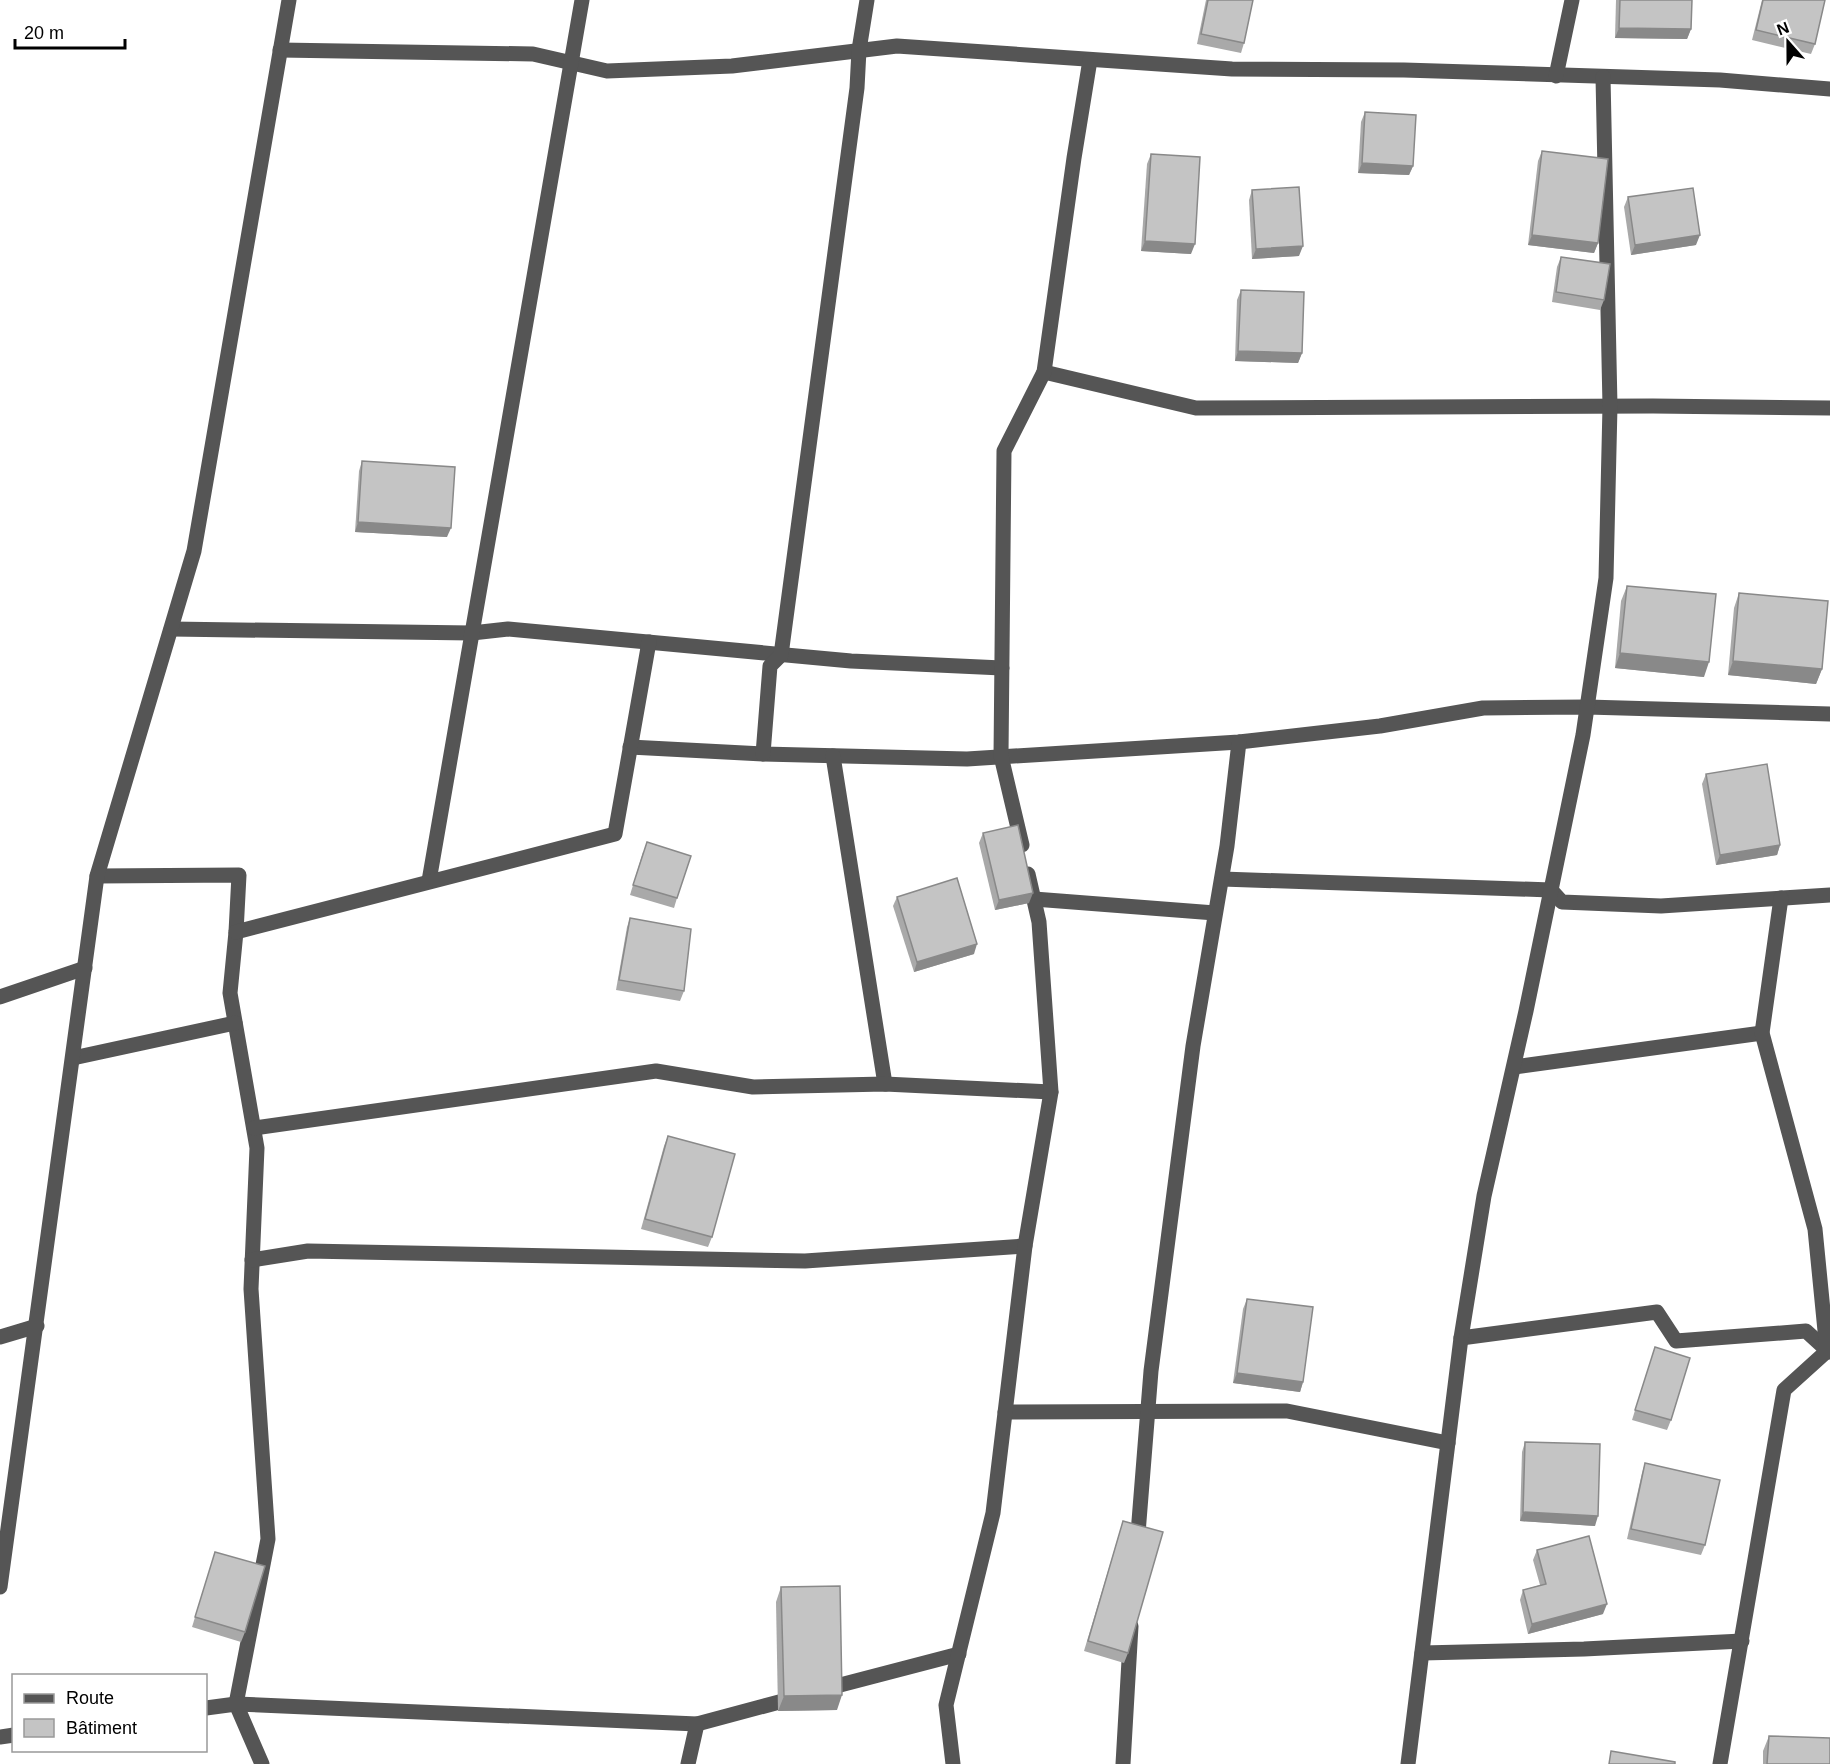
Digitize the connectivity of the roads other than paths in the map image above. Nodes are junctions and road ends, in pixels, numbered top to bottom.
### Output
1 (289, 0) edge
2 (582, 0) edge
3 (867, 0) edge
4 (1572, 0) edge
5 (280, 50) junction
6 (859, 50) junction
7 (1090, 60) junction
8 (571, 63) junction
9 (1556, 76) junction
10 (1603, 77) junction
11 (1830, 89) edge
12 (1044, 372) junction
13 (1610, 406) junction
14 (1830, 408) edge
15 (171, 629) junction
16 (472, 633) junction
17 (649, 642) junction
18 (782, 655) junction
19 (1002, 668) junction
20 (1587, 707) junction
21 (1830, 714) edge
22 (1239, 742) junction
23 (630, 747) junction
24 (763, 754) junction
25 (833, 756) junction
26 (1001, 756) junction
27 (97, 876) junction
28 (1222, 879) junction
29 (429, 881) junction
30 (1551, 890) junction
31 (1830, 895) edge
32 (1781, 898) junction
33 (1034, 899) junction
34 (1215, 913) junction
35 (236, 932) junction
36 (85, 968) junction
37 (0, 997) edge
38 (235, 1023) junction
39 (1762, 1033) junction
40 (73, 1058) junction
41 (1514, 1067) junction
42 (885, 1084) junction
43 (1051, 1092) junction
44 (254, 1128) junction
45 (1025, 1246) junction
46 (252, 1260) junction
47 (37, 1326) junction
48 (0, 1337) edge
49 (1461, 1338) junction
50 (1828, 1352) edge
51 (1005, 1412) junction
52 (1148, 1412) junction
53 (1448, 1443) junction
54 (1136, 1567) edge
55 (0, 1587) edge
56 (1132, 1614) edge
57 (1742, 1641) junction
58 (1422, 1653) junction
59 (959, 1654) junction
60 (236, 1704) junction
61 (207, 1708) edge
62 (697, 1724) junction
63 (262, 1764) edge
64 (688, 1764) edge
65 (953, 1764) edge
66 (1123, 1764) edge
67 (1408, 1764) edge
68 (1720, 1764) edge

1 - 5 street
2 - 8 street
3 - 6 street
4 - 9 street
5 - 8 street
5 - 15 street
6 - 7 street
6 - 8 street
6 - 18 street
7 - 9 street
7 - 12 street
8 - 16 street
9 - 10 street
10 - 11 street
10 - 13 street
12 - 13 street
12 - 19 street
13 - 14 street
13 - 20 street
15 - 16 street
15 - 27 street
16 - 17 street
16 - 29 street
17 - 18 street
17 - 23 street
18 - 19 street
18 - 24 street
19 - 26 street
20 - 21 street
20 - 22 street
20 - 30 street
22 - 26 street
22 - 28 street
23 - 24 street
23 - 29 street
24 - 25 street
25 - 26 street
25 - 42 street
26 - 33 street
27 - 35 street
27 - 36 street
28 - 30 street
28 - 34 street
29 - 35 street
30 - 32 street
30 - 41 street
31 - 32 street
32 - 39 street
33 - 34 street
33 - 43 street
34 - 52 street
35 - 38 street
36 - 37 street
36 - 40 street
38 - 40 street
38 - 44 street
39 - 41 street
39 - 50 street
40 - 47 street
41 - 49 street
42 - 43 street
42 - 44 street
43 - 45 street
44 - 46 street
45 - 46 street
45 - 51 street
46 - 60 street
47 - 48 street
47 - 55 street
49 - 50 street
49 - 53 street
50 - 57 street
51 - 52 street
51 - 59 street
52 - 53 street
52 - 54 street
53 - 58 street
56 - 66 street
57 - 58 street
57 - 68 street
58 - 67 street
59 - 62 street
59 - 65 street
60 - 61 street
60 - 62 street
60 - 63 street
62 - 64 street

